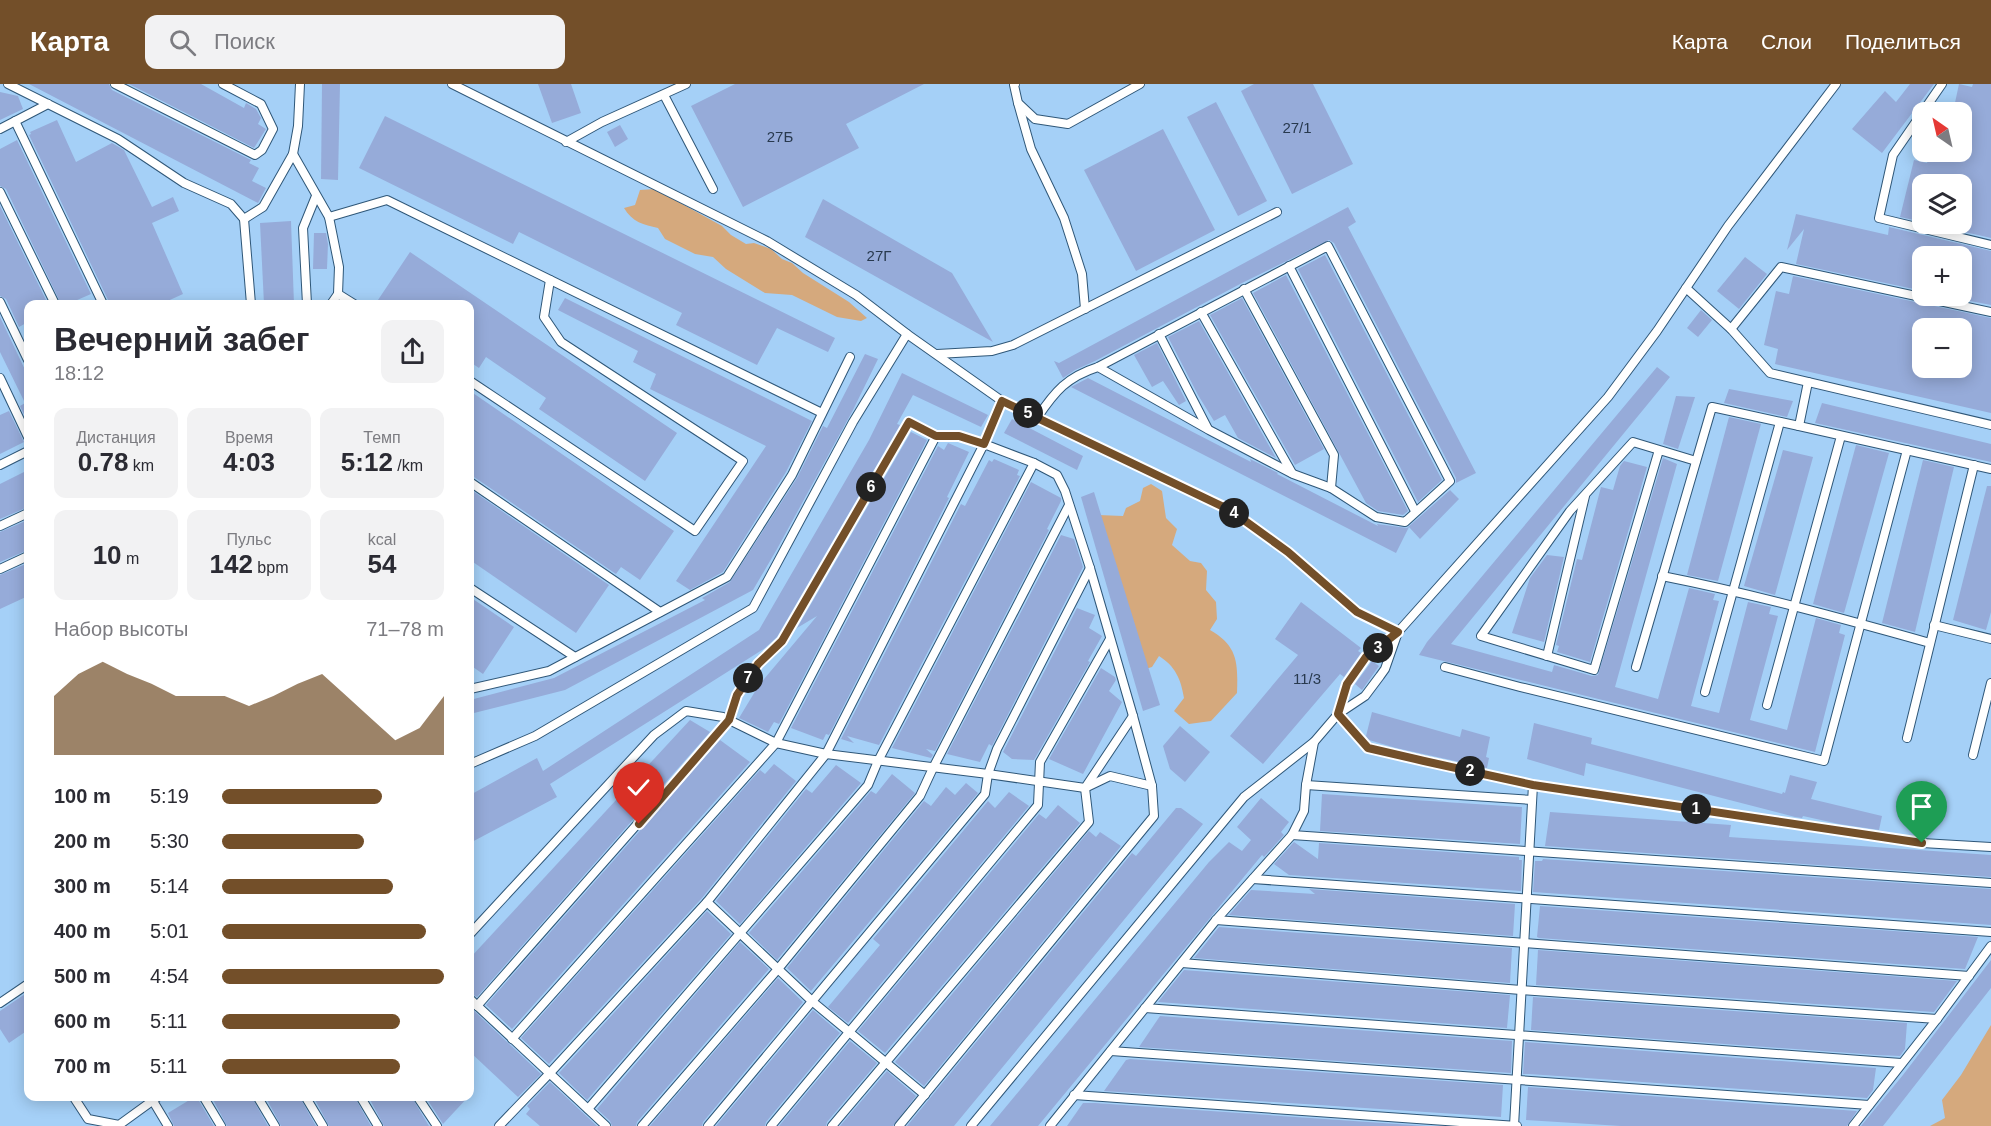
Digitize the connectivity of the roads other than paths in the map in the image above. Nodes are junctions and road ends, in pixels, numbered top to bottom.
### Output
1 (8, 84) edge
2 (115, 84) edge
3 (223, 84) edge
4 (300, 84) edge
5 (452, 84) edge
6 (686, 84) edge
7 (1015, 84) edge
8 (1140, 84) edge
9 (1836, 84) edge
10 (1942, 84) edge
11 (664, 95) junction
12 (1017, 103) junction
13 (48, 104) junction
14 (15, 121) junction
15 (0, 129) edge
16 (566, 142) junction
17 (293, 154) junction
18 (713, 189) dead end
19 (0, 192) edge
20 (316, 196) junction
21 (1277, 212) dead end
22 (329, 218) junction
23 (244, 219) junction
24 (1991, 245) edge
25 (1288, 266) junction
26 (550, 280) junction
27 (1686, 288) junction
28 (1244, 289) junction
29 (338, 294) junction
30 (53, 300) edge
31 (101, 300) edge
32 (250, 300) edge
33 (307, 300) edge
34 (334, 300) edge
35 (348, 300) edge
36 (0, 302) edge
37 (1085, 309) junction
38 (1201, 312) junction
39 (1991, 312) edge
40 (1731, 329) junction
41 (908, 334) junction
42 (1159, 334) junction
43 (24, 352) edge
44 (936, 354) junction
45 (850, 357) dead end
46 (1098, 367) junction
47 (0, 378) edge
48 (1808, 382) junction
49 (474, 384) edge
50 (4, 397) edge
51 (1002, 401) junction
52 (822, 413) junction
53 (1037, 418) junction
54 (1780, 422) junction
55 (1991, 425) edge
56 (1799, 426) junction
57 (24, 430) edge
58 (1209, 430) junction
59 (936, 436) junction
60 (1841, 436) junction
61 (984, 444) junction
62 (1659, 450) junction
63 (1907, 450) junction
64 (24, 453) edge
65 (1696, 461) junction
66 (1034, 463) junction
67 (0, 465) edge
68 (1974, 465) junction
69 (1991, 469) edge
70 (1293, 474) junction
71 (474, 485) edge
72 (1331, 488) junction
73 (1585, 495) junction
74 (1069, 505) junction
75 (1415, 511) junction
76 (24, 515) edge
77 (0, 526) edge
78 (24, 558) edge
79 (1090, 568) junction
80 (0, 569) edge
81 (1662, 576) junction
82 (1733, 590) junction
83 (474, 591) edge
84 (1795, 605) junction
85 (660, 612) junction
86 (1860, 624) junction
87 (1934, 625) junction
88 (1398, 632) junction
89 (1110, 639) junction
90 (1991, 639) edge
91 (1930, 644) junction
92 (1547, 656) junction
93 (575, 657) junction
94 (1445, 667) dead end
95 (1636, 667) dead end
96 (1991, 683) edge
97 (474, 688) edge
98 (1705, 692) dead end
99 (1767, 705) dead end
100 (1338, 714) junction
101 (1133, 716) junction
102 (729, 720) junction
103 (1906, 738) dead end
104 (1314, 742) junction
105 (776, 743) junction
106 (826, 754) junction
107 (1973, 754) dead end
108 (878, 761) junction
109 (474, 762) edge
110 (933, 768) junction
111 (988, 774) junction
112 (1039, 783) junction
113 (1305, 785) junction
114 (1533, 785) junction
115 (1152, 786) junction
116 (1085, 788) junction
117 (1532, 800) junction
118 (1292, 835) junction
119 (1991, 848) edge
120 (1529, 852) junction
121 (1253, 879) junction
122 (1991, 884) edge
123 (1526, 899) junction
124 (706, 902) junction
125 (1216, 920) junction
126 (474, 930) edge
127 (1991, 932) edge
128 (739, 933) junction
129 (1524, 944) junction
130 (1991, 946) edge
131 (1182, 963) junction
132 (778, 969) junction
133 (1969, 976) junction
134 (24, 987) edge
135 (1521, 990) junction
136 (813, 1002) junction
137 (474, 1003) edge
138 (0, 1004) edge
139 (477, 1006) junction
140 (1145, 1008) junction
141 (1937, 1019) junction
142 (850, 1032) junction
143 (1519, 1035) junction
144 (513, 1039) junction
145 (1111, 1051) junction
146 (886, 1061) junction
147 (1901, 1063) junction
148 (549, 1074) junction
149 (1516, 1081) junction
150 (925, 1095) junction
151 (1074, 1095) junction
152 (76, 1101) edge
153 (153, 1101) edge
154 (157, 1101) edge
155 (206, 1101) edge
156 (260, 1101) edge
157 (308, 1101) edge
158 (363, 1101) edge
159 (420, 1101) edge
160 (1869, 1106) junction
161 (588, 1109) junction
162 (120, 1126) edge
163 (168, 1126) edge
164 (221, 1126) edge
165 (275, 1126) edge
166 (323, 1126) edge
167 (378, 1126) edge
168 (437, 1126) edge
169 (499, 1126) edge
170 (606, 1126) edge
171 (642, 1126) edge
172 (708, 1126) edge
173 (771, 1126) edge
174 (832, 1126) edge
175 (899, 1126) edge
176 (971, 1126) edge
177 (1050, 1126) edge
178 (1515, 1126) edge
179 (1853, 1126) edge

1 - 13 lane
2 - 3 lane
4 - 17 lane
5 - 16 lane
6 - 11 lane
7 - 12 lane
8 - 12 lane
9 - 27 lane
10 - 24 lane
11 - 16 lane
11 - 18 lane
12 - 37 lane
13 - 14 lane
13 - 23 lane
14 - 15 lane
14 - 31 lane
16 - 41 lane
17 - 20 lane
17 - 23 lane
19 - 30 lane
20 - 22 lane
20 - 33 lane
21 - 37 lane
22 - 26 lane
22 - 29 lane
23 - 32 lane
25 - 28 lane
25 - 75 lane
25 - 75 lane
26 - 49 lane
26 - 52 lane
27 - 40 lane
27 - 88 lane
28 - 38 lane
28 - 72 lane
29 - 34 lane
29 - 35 lane
36 - 43 lane
37 - 44 lane
38 - 42 lane
38 - 70 lane
39 - 40 lane
40 - 48 lane
41 - 44 lane
41 - 109 lane
42 - 46 lane
42 - 58 lane
44 - 51 lane
45 - 52 lane
46 - 53 lane
46 - 58 lane
47 - 50 lane
48 - 55 lane
48 - 56 lane
50 - 57 lane
51 - 53 lane
51 - 61 lane
52 - 85 lane
53 - 88 lane
54 - 56 lane
54 - 65 lane
54 - 82 lane
56 - 60 lane
58 - 70 lane
59 - 61 lane
59 - 102 lane
59 - 105 lane
60 - 63 lane
60 - 84 lane
61 - 66 lane
61 - 106 lane
62 - 65 lane
62 - 73 lane
62 - 92 lane
63 - 68 lane
63 - 86 lane
64 - 67 lane
65 - 81 lane
66 - 74 lane
66 - 108 lane
68 - 69 lane
68 - 87 lane
70 - 72 lane
71 - 85 lane
72 - 75 lane
73 - 92 lane
73 - 92 lane
74 - 79 lane
74 - 110 lane
76 - 77 lane
78 - 80 lane
79 - 89 lane
79 - 111 lane
81 - 82 lane
81 - 95 lane
82 - 84 lane
82 - 98 lane
83 - 93 lane
84 - 86 lane
84 - 99 lane
85 - 93 lane
86 - 91 lane
86 - 94 lane
87 - 90 lane
87 - 91 lane
88 - 100 lane
88 - 100 lane
89 - 101 lane
89 - 112 lane
91 - 103 lane
93 - 97 lane
96 - 107 lane
100 - 104 lane
100 - 114 lane
101 - 115 lane
101 - 116 lane
102 - 105 lane
102 - 126 lane
102 - 139 lane
104 - 113 lane
104 - 176 lane
105 - 106 lane
105 - 144 lane
106 - 108 lane
106 - 124 lane
108 - 110 lane
108 - 128 lane
110 - 111 lane
110 - 132 lane
111 - 112 lane
111 - 136 lane
112 - 116 lane
112 - 142 lane
113 - 117 lane
113 - 118 lane
114 - 117 lane
114 - 119 lane
115 - 116 lane
115 - 150 lane
116 - 146 lane
117 - 120 lane
118 - 120 lane
118 - 121 lane
120 - 122 lane
120 - 123 lane
121 - 123 lane
121 - 125 lane
123 - 127 lane
123 - 129 lane
124 - 128 lane
124 - 148 lane
125 - 129 lane
125 - 131 lane
128 - 132 lane
128 - 161 lane
129 - 133 lane
129 - 135 lane
130 - 133 lane
131 - 135 lane
131 - 140 lane
132 - 136 lane
132 - 171 lane
133 - 141 lane
134 - 138 lane
135 - 141 lane
135 - 143 lane
136 - 142 lane
136 - 172 lane
137 - 139 lane
139 - 144 lane
140 - 143 lane
140 - 145 lane
141 - 147 lane
142 - 146 lane
142 - 173 lane
143 - 147 lane
143 - 149 lane
144 - 148 lane
145 - 149 lane
145 - 151 lane
146 - 150 lane
146 - 174 lane
147 - 160 lane
148 - 161 lane
148 - 169 lane
149 - 160 lane
149 - 178 lane
150 - 175 lane
151 - 177 lane
151 - 178 lane
152 - 162 lane
153 - 162 lane
154 - 163 lane
155 - 164 lane
156 - 165 lane
157 - 166 lane
158 - 167 lane
159 - 168 lane
160 - 179 lane
161 - 170 lane

